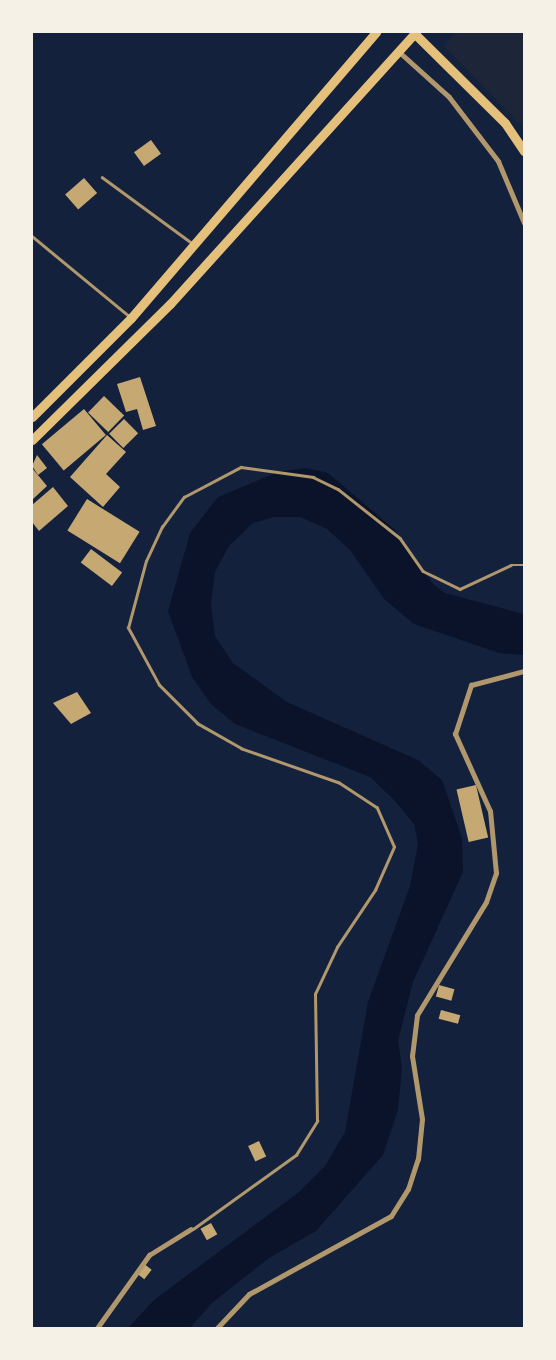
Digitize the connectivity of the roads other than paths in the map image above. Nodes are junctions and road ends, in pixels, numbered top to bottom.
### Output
1 (376, 32) edge
2 (415, 32) edge
3 (398, 51) junction
4 (524, 151) edge
5 (102, 177) dead end
6 (524, 223) edge
7 (32, 236) edge
8 (194, 246) junction
9 (131, 318) junction
10 (32, 417) edge
11 (32, 440) edge
12 (524, 565) edge
13 (524, 671) edge
14 (191, 1229) joint
15 (97, 1328) edge
16 (216, 1328) edge

1 - 8 highway
2 - 3 highway
2 - 4 highway
3 - 6 street
3 - 11 highway
5 - 8 lane
7 - 9 lane
8 - 9 highway
9 - 10 highway
12 - 14 lane
13 - 16 street
14 - 15 street

